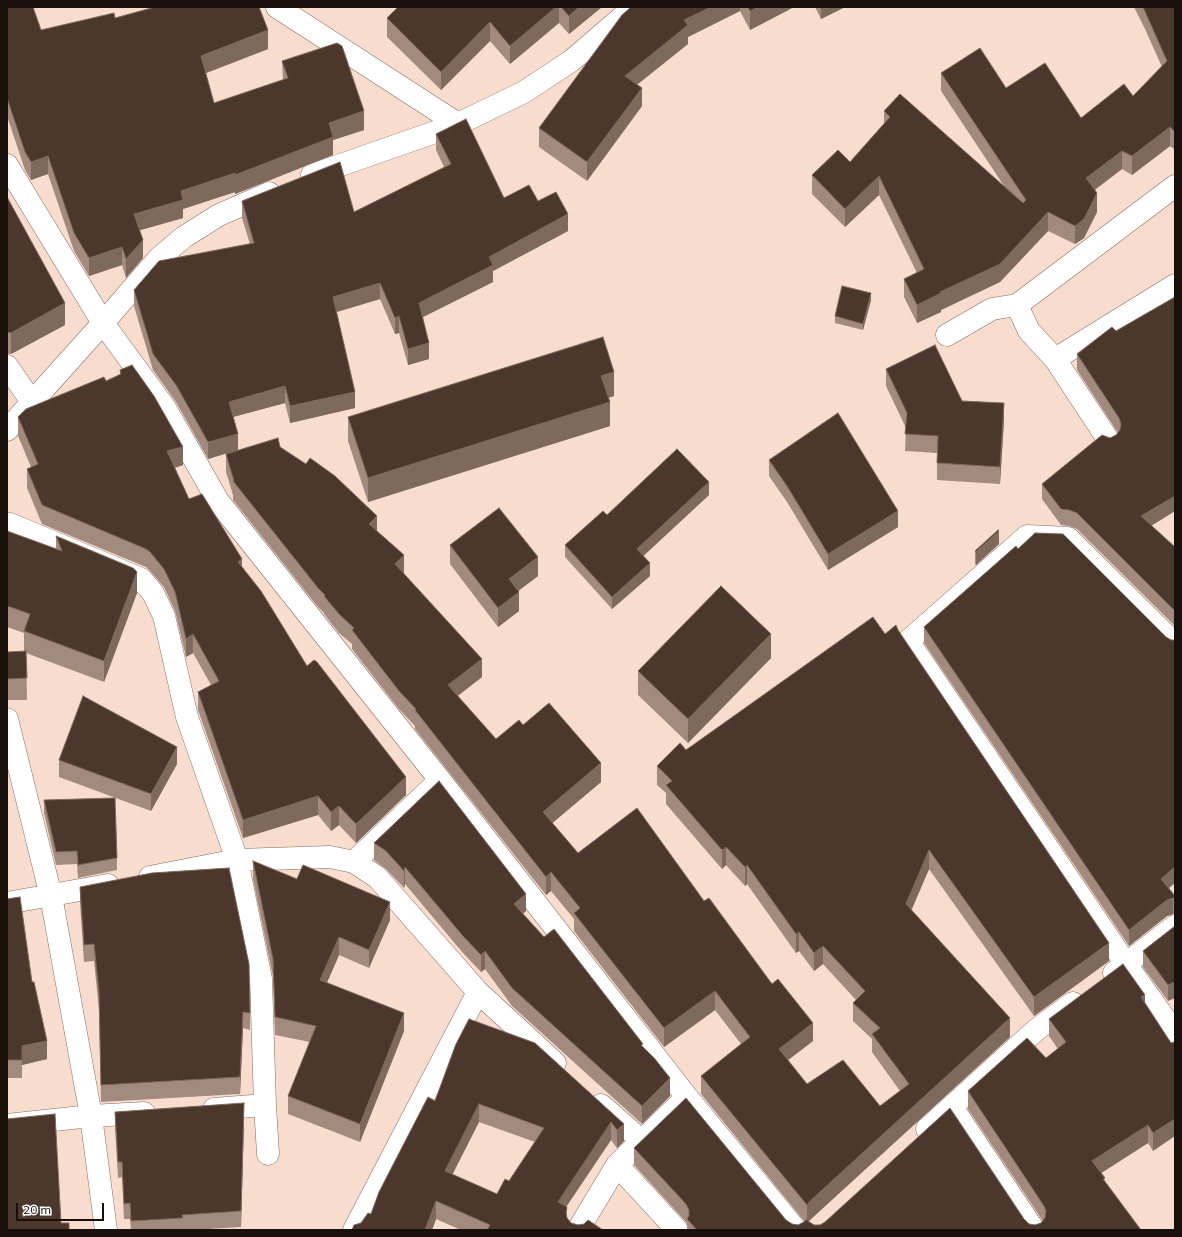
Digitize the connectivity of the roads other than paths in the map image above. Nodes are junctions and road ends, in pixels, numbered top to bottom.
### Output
1 (277, 7) edge
2 (634, 7) edge
3 (458, 124) junction
4 (7, 165) edge
5 (1175, 186) edge
6 (1175, 286) edge
7 (1016, 305) junction
8 (103, 323) junction
9 (947, 335) dead end
10 (1055, 359) junction
11 (7, 366) edge
12 (32, 402) junction
13 (7, 430) edge
14 (1110, 441) edge
15 (8, 521) edge
16 (1175, 644) edge
17 (7, 719) edge
18 (440, 780) junction
19 (237, 860) junction
20 (354, 862) junction
21 (51, 896) junction
22 (7, 903) edge
23 (1175, 926) edge
24 (1126, 964) junction
25 (478, 992) junction
26 (1175, 1033) edge
27 (571, 1077) edge
28 (589, 1093) edge
29 (687, 1097) junction
30 (265, 1105) junction
31 (952, 1107) junction
32 (194, 1110) edge
33 (162, 1112) edge
34 (91, 1116) junction
35 (7, 1125) edge
36 (642, 1141) junction
37 (911, 1144) edge
38 (268, 1154) dead end
39 (617, 1165) junction
40 (106, 1230) edge
41 (354, 1230) edge
42 (578, 1230) edge
43 (677, 1230) edge
44 (796, 1230) edge
45 (1034, 1230) edge

1 - 3 street
2 - 3 street
3 - 8 street
4 - 8 street
5 - 7 street
6 - 10 street
7 - 9 street
7 - 10 street
8 - 12 street
8 - 18 street
10 - 14 street
11 - 12 street
12 - 13 street
15 - 19 street
16 - 24 street
17 - 21 street
18 - 20 street
18 - 29 street
19 - 20 street
19 - 21 street
19 - 30 street
20 - 25 street
21 - 22 street
21 - 34 street
23 - 24 street
24 - 26 street
24 - 31 street
25 - 27 street
25 - 41 street
28 - 36 street
29 - 36 street
29 - 44 street
30 - 32 street
30 - 38 street
31 - 37 street
31 - 45 street
33 - 34 street
34 - 35 street
34 - 40 street
36 - 39 street
39 - 42 street
39 - 43 street

